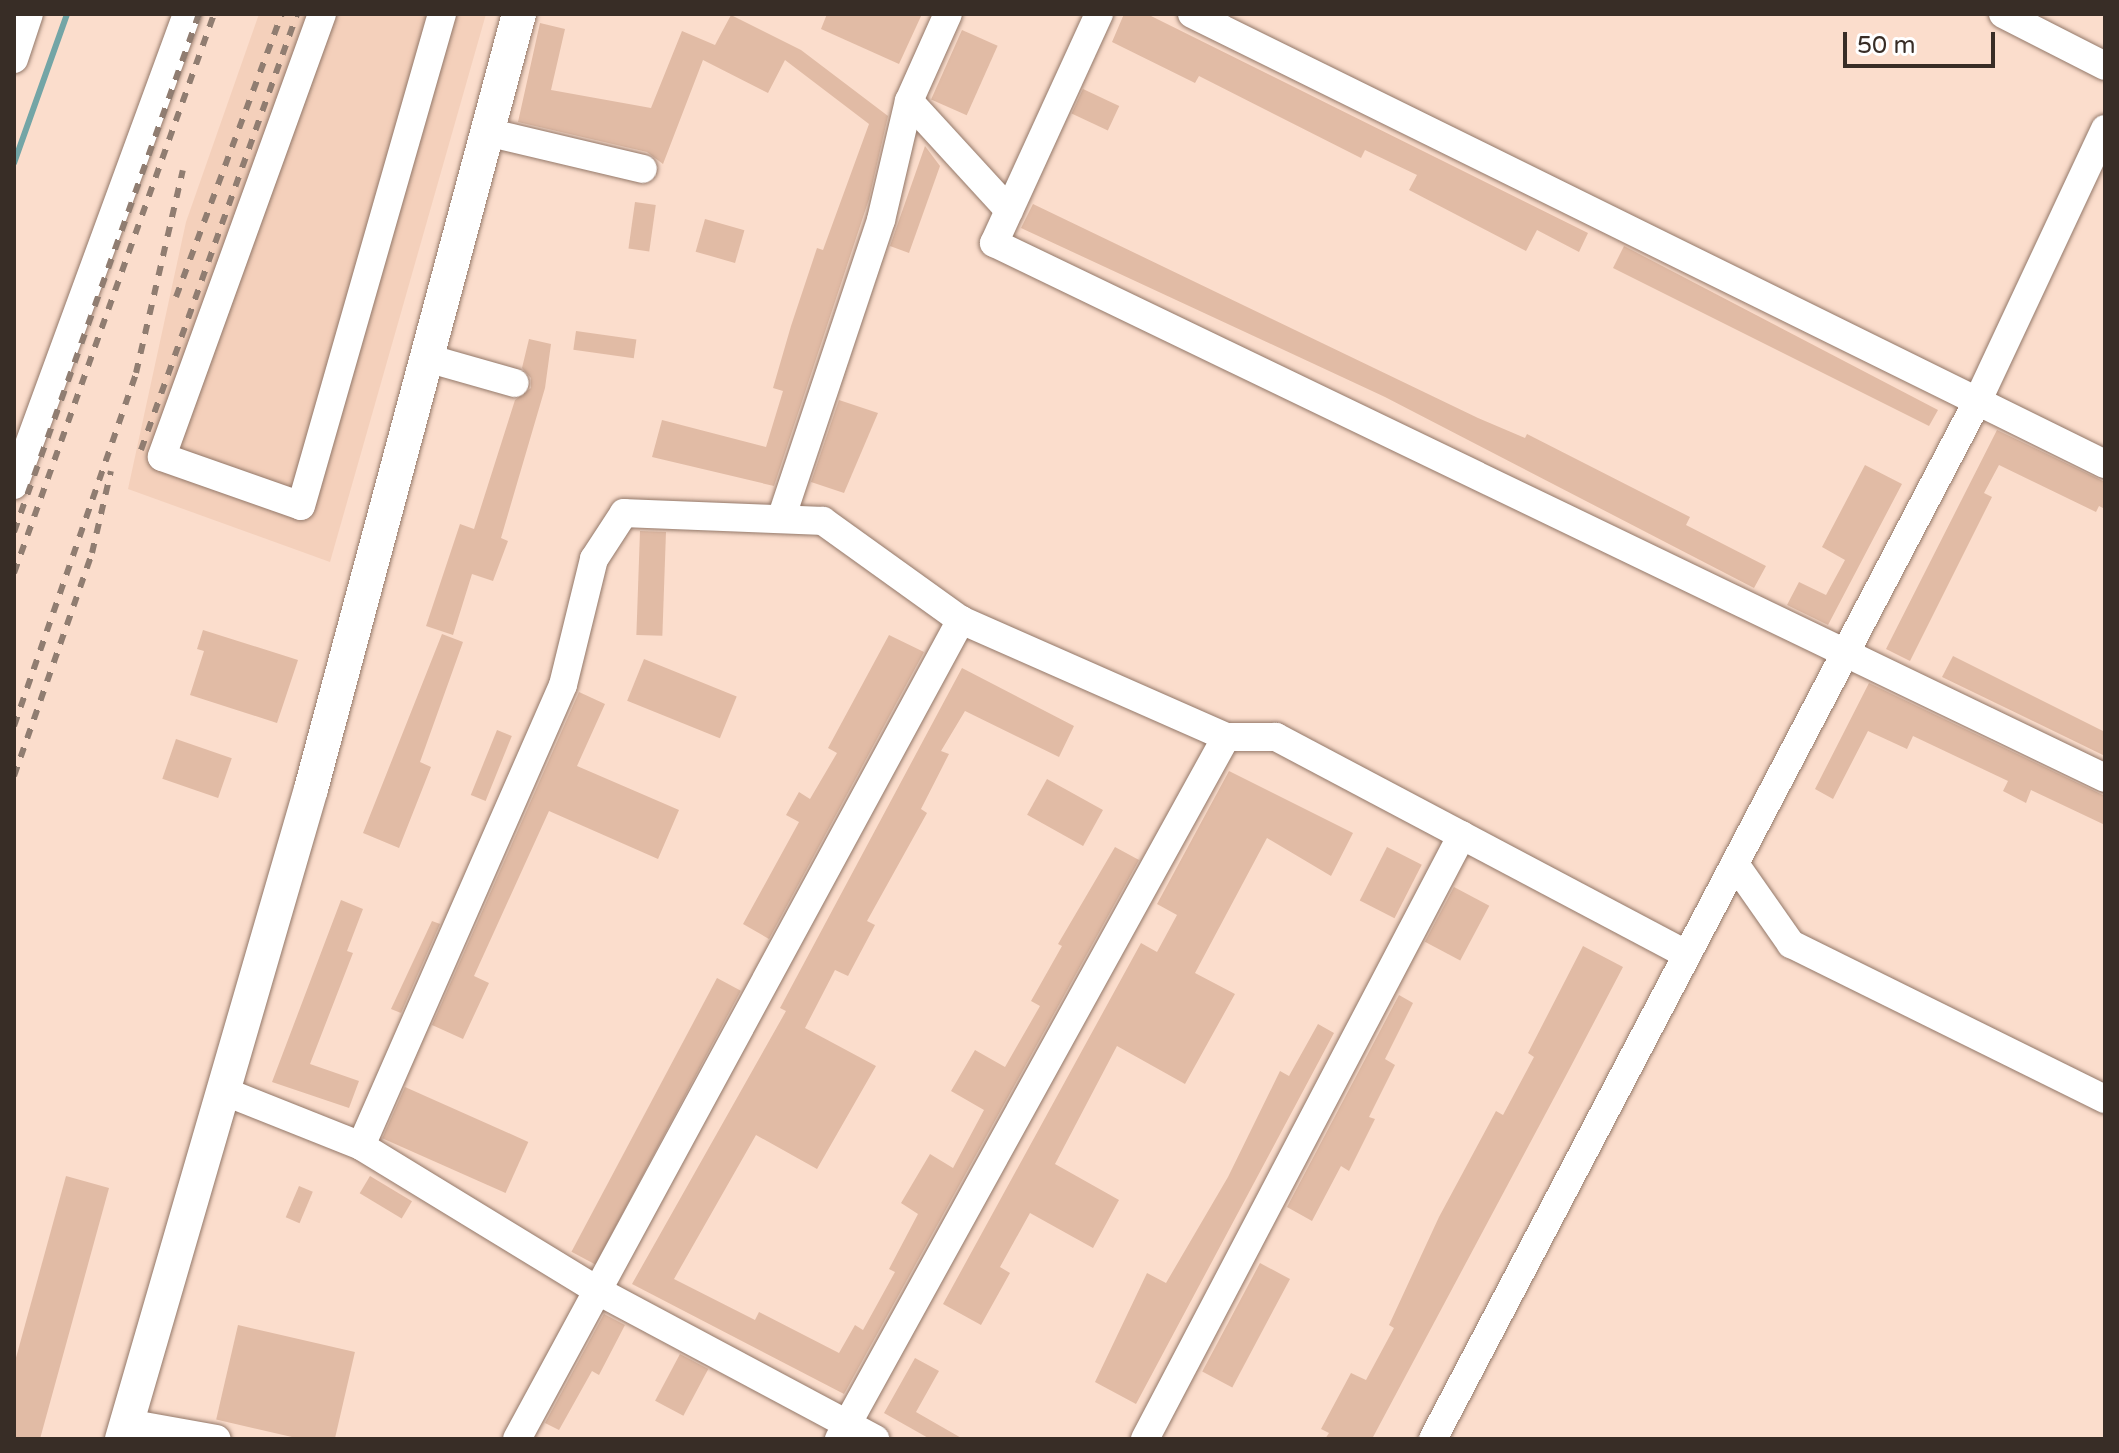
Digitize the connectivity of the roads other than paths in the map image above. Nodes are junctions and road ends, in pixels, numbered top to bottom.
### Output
1 (29, 14) edge
2 (187, 14) edge
3 (322, 14) edge
4 (442, 14) edge
5 (519, 14) edge
6 (948, 14) edge
7 (1099, 14) edge
8 (1192, 14) edge
9 (2003, 14) edge
10 (14, 59) edge
11 (2105, 66) edge
12 (909, 101) junction
13 (2105, 129) edge
14 (487, 132) junction
15 (643, 169) dead end
16 (1009, 210) junction
17 (427, 358) junction
18 (515, 383) dead end
19 (1979, 398) junction
20 (2105, 464) edge
21 (14, 485) edge
22 (782, 516) junction
23 (961, 620) junction
24 (1846, 653) junction
25 (1226, 737) junction
26 (2105, 778) edge
27 (1462, 835) junction
28 (1735, 864) junction
29 (1687, 955) junction
30 (223, 1091) junction
31 (2105, 1099) edge
32 (361, 1146) junction
33 (600, 1292) junction
34 (124, 1431) edge
35 (843, 1432) edge
36 (217, 1439) edge
37 (517, 1439) edge
38 (875, 1439) edge
39 (1145, 1439) edge
40 (1433, 1439) edge

1 - 10 street
2 - 21 street
3 - 4 street
5 - 14 main road
6 - 12 street
7 - 16 street
8 - 19 street
9 - 11 street
12 - 16 street
12 - 22 street
13 - 19 street
14 - 15 street
14 - 17 main road
16 - 24 street
17 - 18 street
17 - 30 main road
19 - 20 street
19 - 24 street
22 - 23 street
22 - 32 street
23 - 25 street
23 - 33 street
24 - 26 street
24 - 28 street
25 - 27 street
25 - 35 street
27 - 29 street
27 - 39 street
28 - 29 street
28 - 31 street
29 - 40 street
30 - 32 street
30 - 34 main road
32 - 33 street
33 - 35 street
33 - 37 street
34 - 36 street
35 - 38 street

